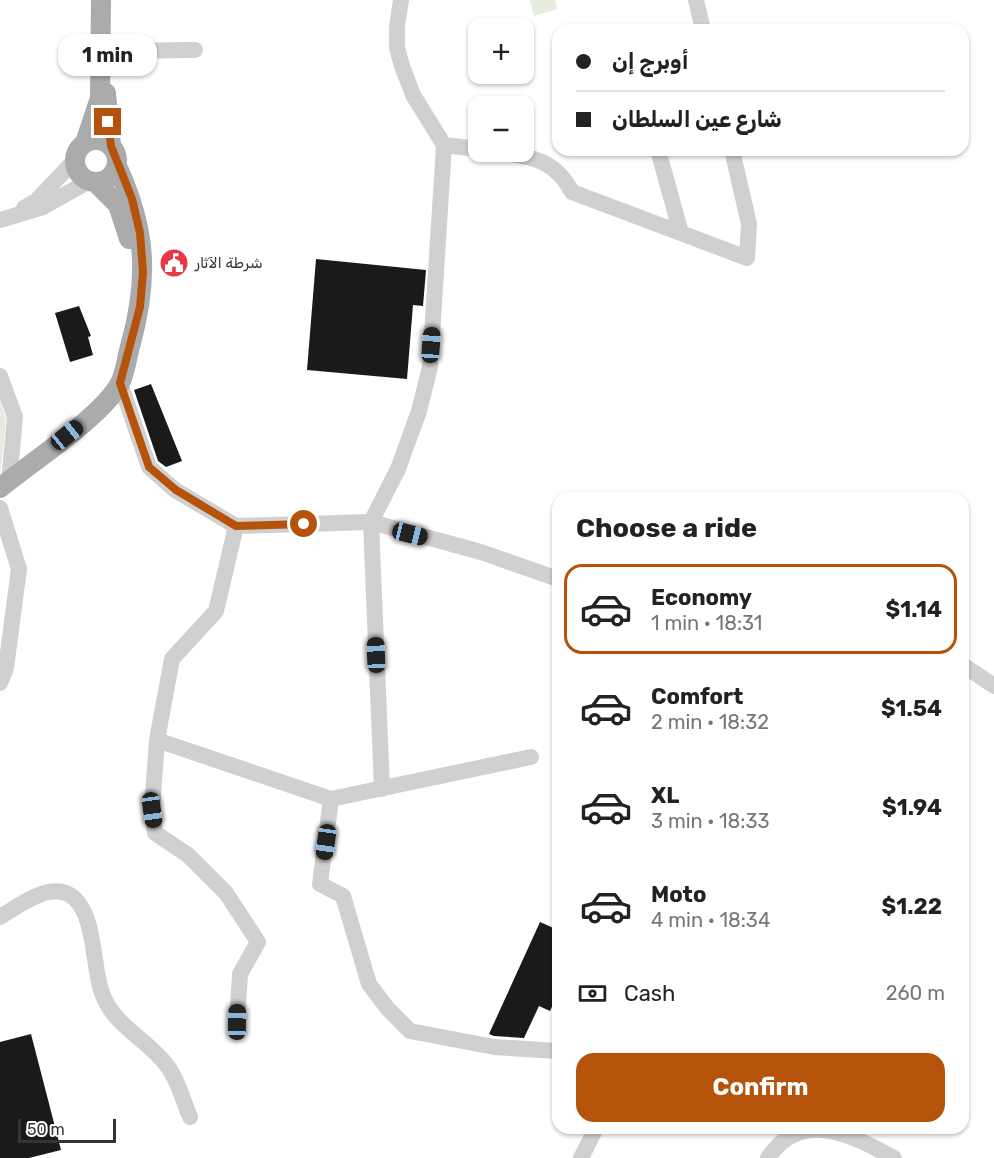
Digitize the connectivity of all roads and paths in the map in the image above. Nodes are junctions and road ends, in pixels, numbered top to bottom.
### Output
1 (101, 0) edge
2 (401, 0) edge
3 (696, 0) edge
4 (702, 24) edge
5 (195, 50) dead end
6 (101, 51) junction
7 (444, 145) junction
8 (111, 146) junction
9 (468, 148) edge
10 (80, 152) junction
11 (660, 156) edge
12 (733, 156) edge
13 (534, 158) edge
14 (117, 166) junction
15 (93, 182) junction
16 (1, 219) edge
17 (681, 233) junction
18 (140, 307) junction
19 (3, 372) edge
20 (120, 383) junction
21 (4, 484) edge
22 (0, 508) edge
23 (371, 522) junction
24 (236, 526) junction
25 (552, 577) edge
26 (969, 669) edge
27 (0, 683) edge
28 (994, 686) edge
29 (157, 740) junction
30 (531, 757) dead end
31 (382, 789) junction
32 (331, 800) junction
33 (0, 917) edge
34 (237, 1022) dead end
35 (552, 1051) edge
36 (190, 1117) dead end
37 (593, 1134) edge
38 (791, 1134) edge
39 (838, 1134) edge
40 (581, 1158) edge
41 (768, 1158) edge
42 (894, 1158) edge

1 - 6 main road
2 - 7 street
3 - 4 street
5 - 6 street
6 - 8 main road
6 - 10 main road
7 - 9 street
7 - 23 street
8 - 10 main road
8 - 14 main road
10 - 15 main road
10 - 16 street
11 - 17 street
12 - 17 street
13 - 17 street
14 - 15 main road
14 - 18 main road
15 - 16 street
15 - 18 main road
18 - 20 main road
19 - 21 street
20 - 21 main road
20 - 24 street
22 - 27 street
23 - 24 street
23 - 25 street
23 - 31 street
24 - 29 street
26 - 28 street
29 - 32 street
29 - 34 street
30 - 31 street
31 - 32 street
32 - 35 street
33 - 36 street
37 - 40 street
38 - 41 street
39 - 42 street

